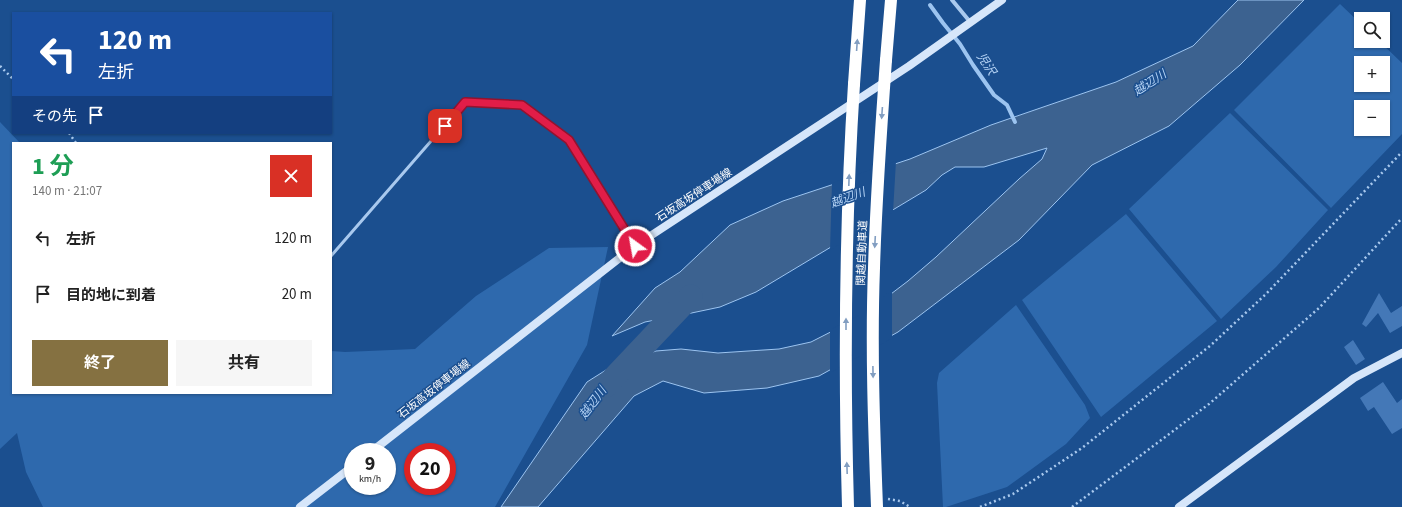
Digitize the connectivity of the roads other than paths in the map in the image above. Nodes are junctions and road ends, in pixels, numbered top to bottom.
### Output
1 (860, 0) edge
2 (891, 0) edge
3 (895, 0) edge
4 (952, 0) edge
5 (1002, 0) edge
6 (971, 23) junction
7 (888, 28) junction
8 (635, 246) junction
9 (332, 255) edge
10 (1402, 353) edge
11 (383, 443) edge
12 (344, 473) edge
13 (300, 507) edge
14 (848, 507) edge
15 (876, 507) edge
16 (1179, 507) edge

14 -> 1 highway, 関越自動車道, bridge
2 - 7 highway, 関越自動車道
3 - 7 highway
4 - 6 street
5 - 6 main road, 石坂高坂停車場線
6 - 8 main road, 石坂高坂停車場線
7 -> 15 highway, 関越自動車道, bridge
8 - 9 lane
8 - 11 main road, 石坂高坂停車場線
10 - 16 main road
12 - 13 main road

